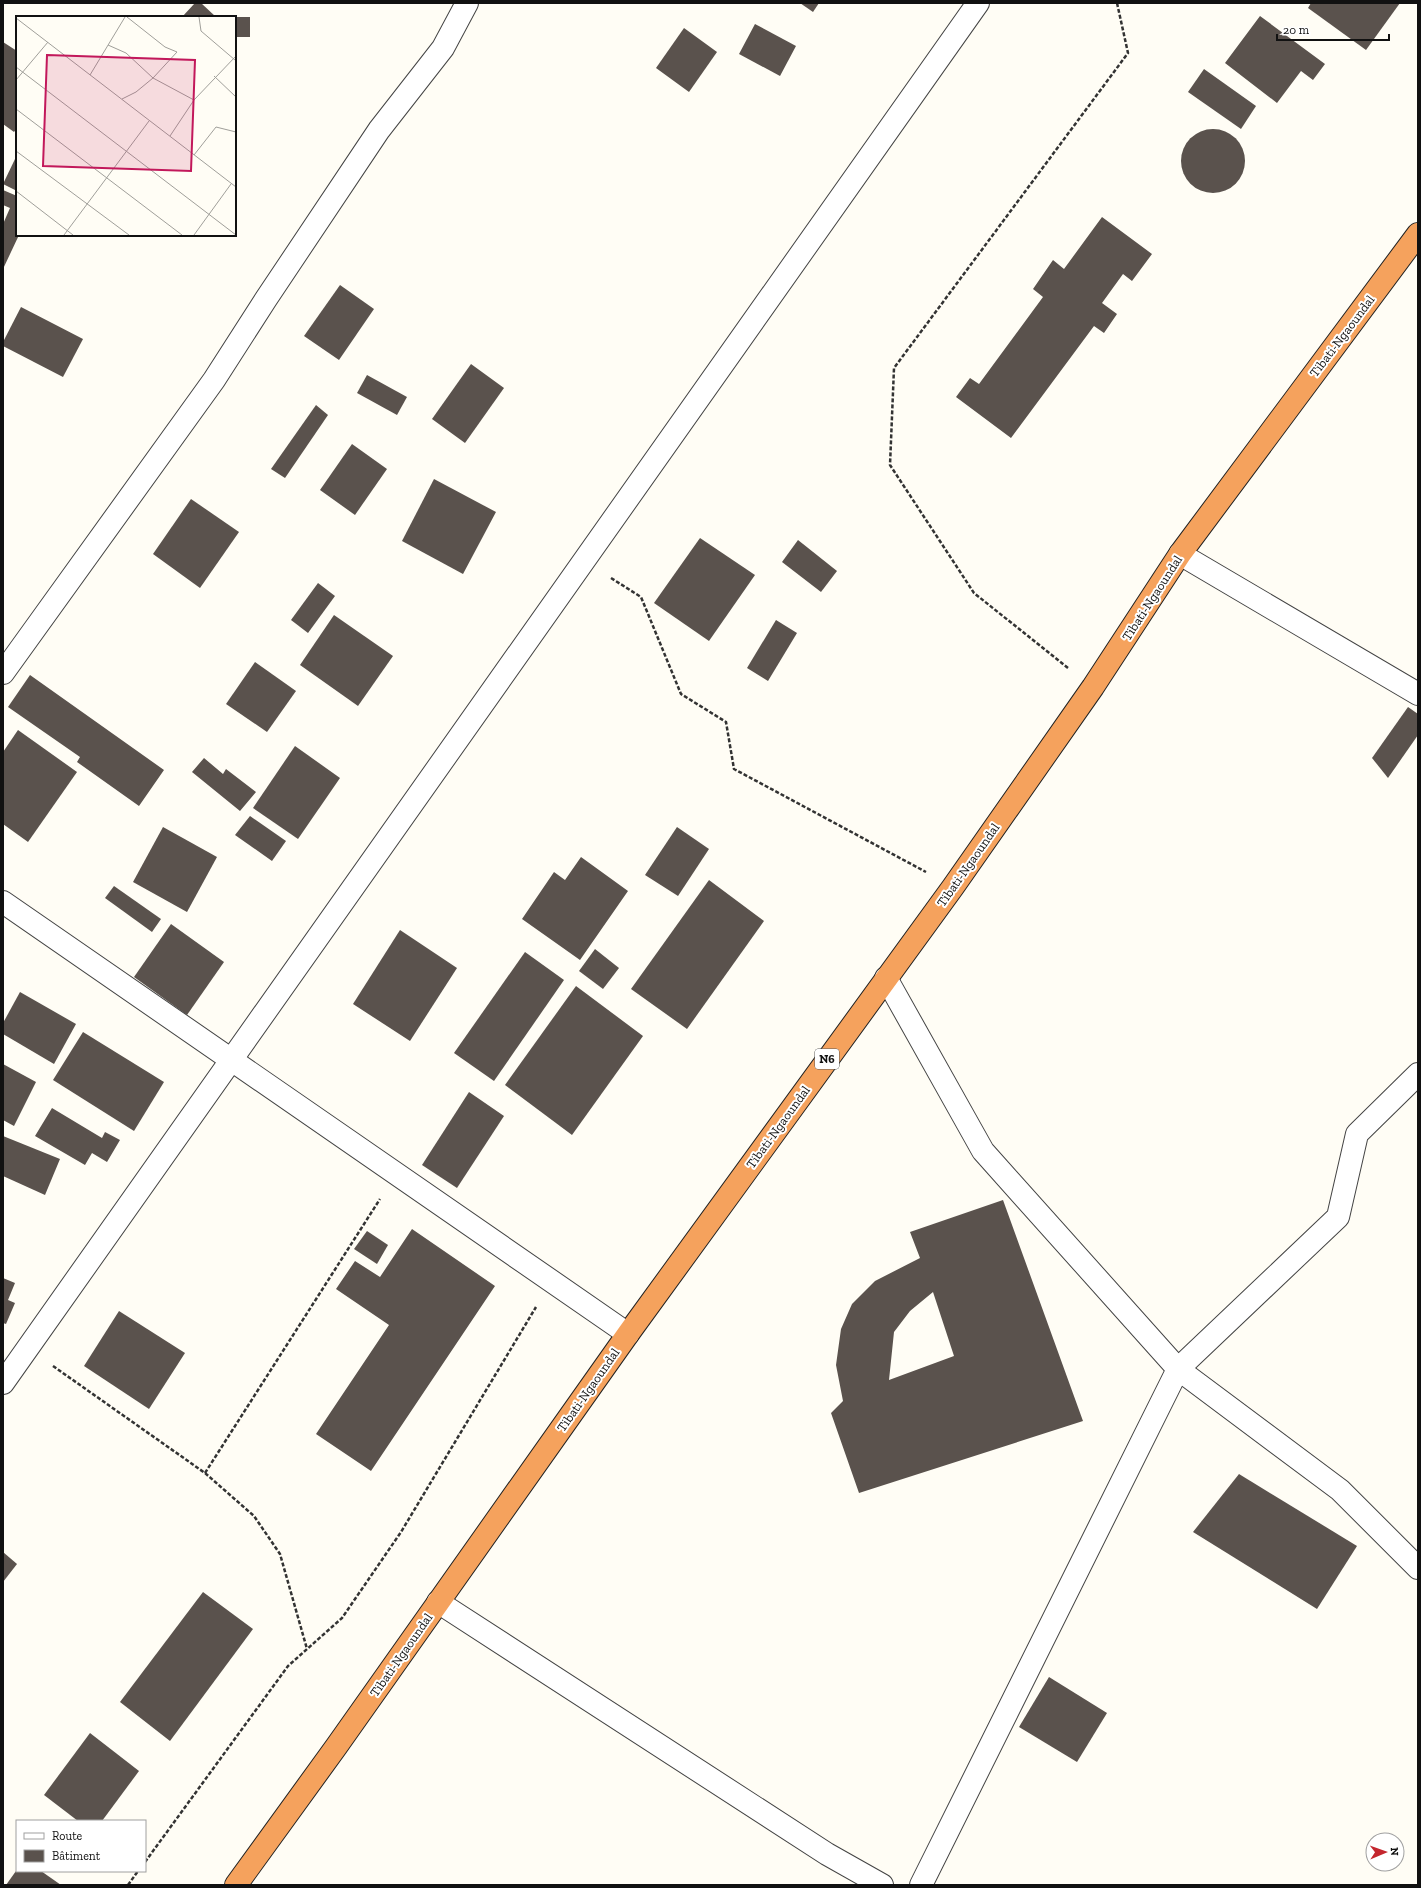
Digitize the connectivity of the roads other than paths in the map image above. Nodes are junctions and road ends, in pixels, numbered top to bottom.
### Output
1 (467, 3) edge
2 (978, 3) edge
3 (1418, 234) edge
4 (1180, 554) junction
5 (3, 673) edge
6 (1418, 694) edge
7 (3, 902) edge
8 (886, 978) junction
9 (232, 1060) junction
10 (1418, 1074) edge
11 (628, 1334) junction
12 (1178, 1369) junction
13 (3, 1383) edge
14 (1418, 1568) edge
15 (438, 1602) junction
16 (236, 1885) edge
17 (882, 1885) edge
18 (921, 1885) edge

1 - 5 street
2 - 9 street
3 - 4 highway, Tibati-Ngaoundal / N6
4 - 6 street
4 - 8 highway, Tibati-Ngaoundal / N6
7 - 9 street
8 - 11 highway, Tibati-Ngaoundal / N6
8 - 12 street
9 - 11 street
9 - 13 street
10 - 12 street
11 - 15 highway, Tibati-Ngaoundal / N6
12 - 14 street
12 - 18 street
15 - 16 highway, Tibati-Ngaoundal / N6
15 - 17 street

